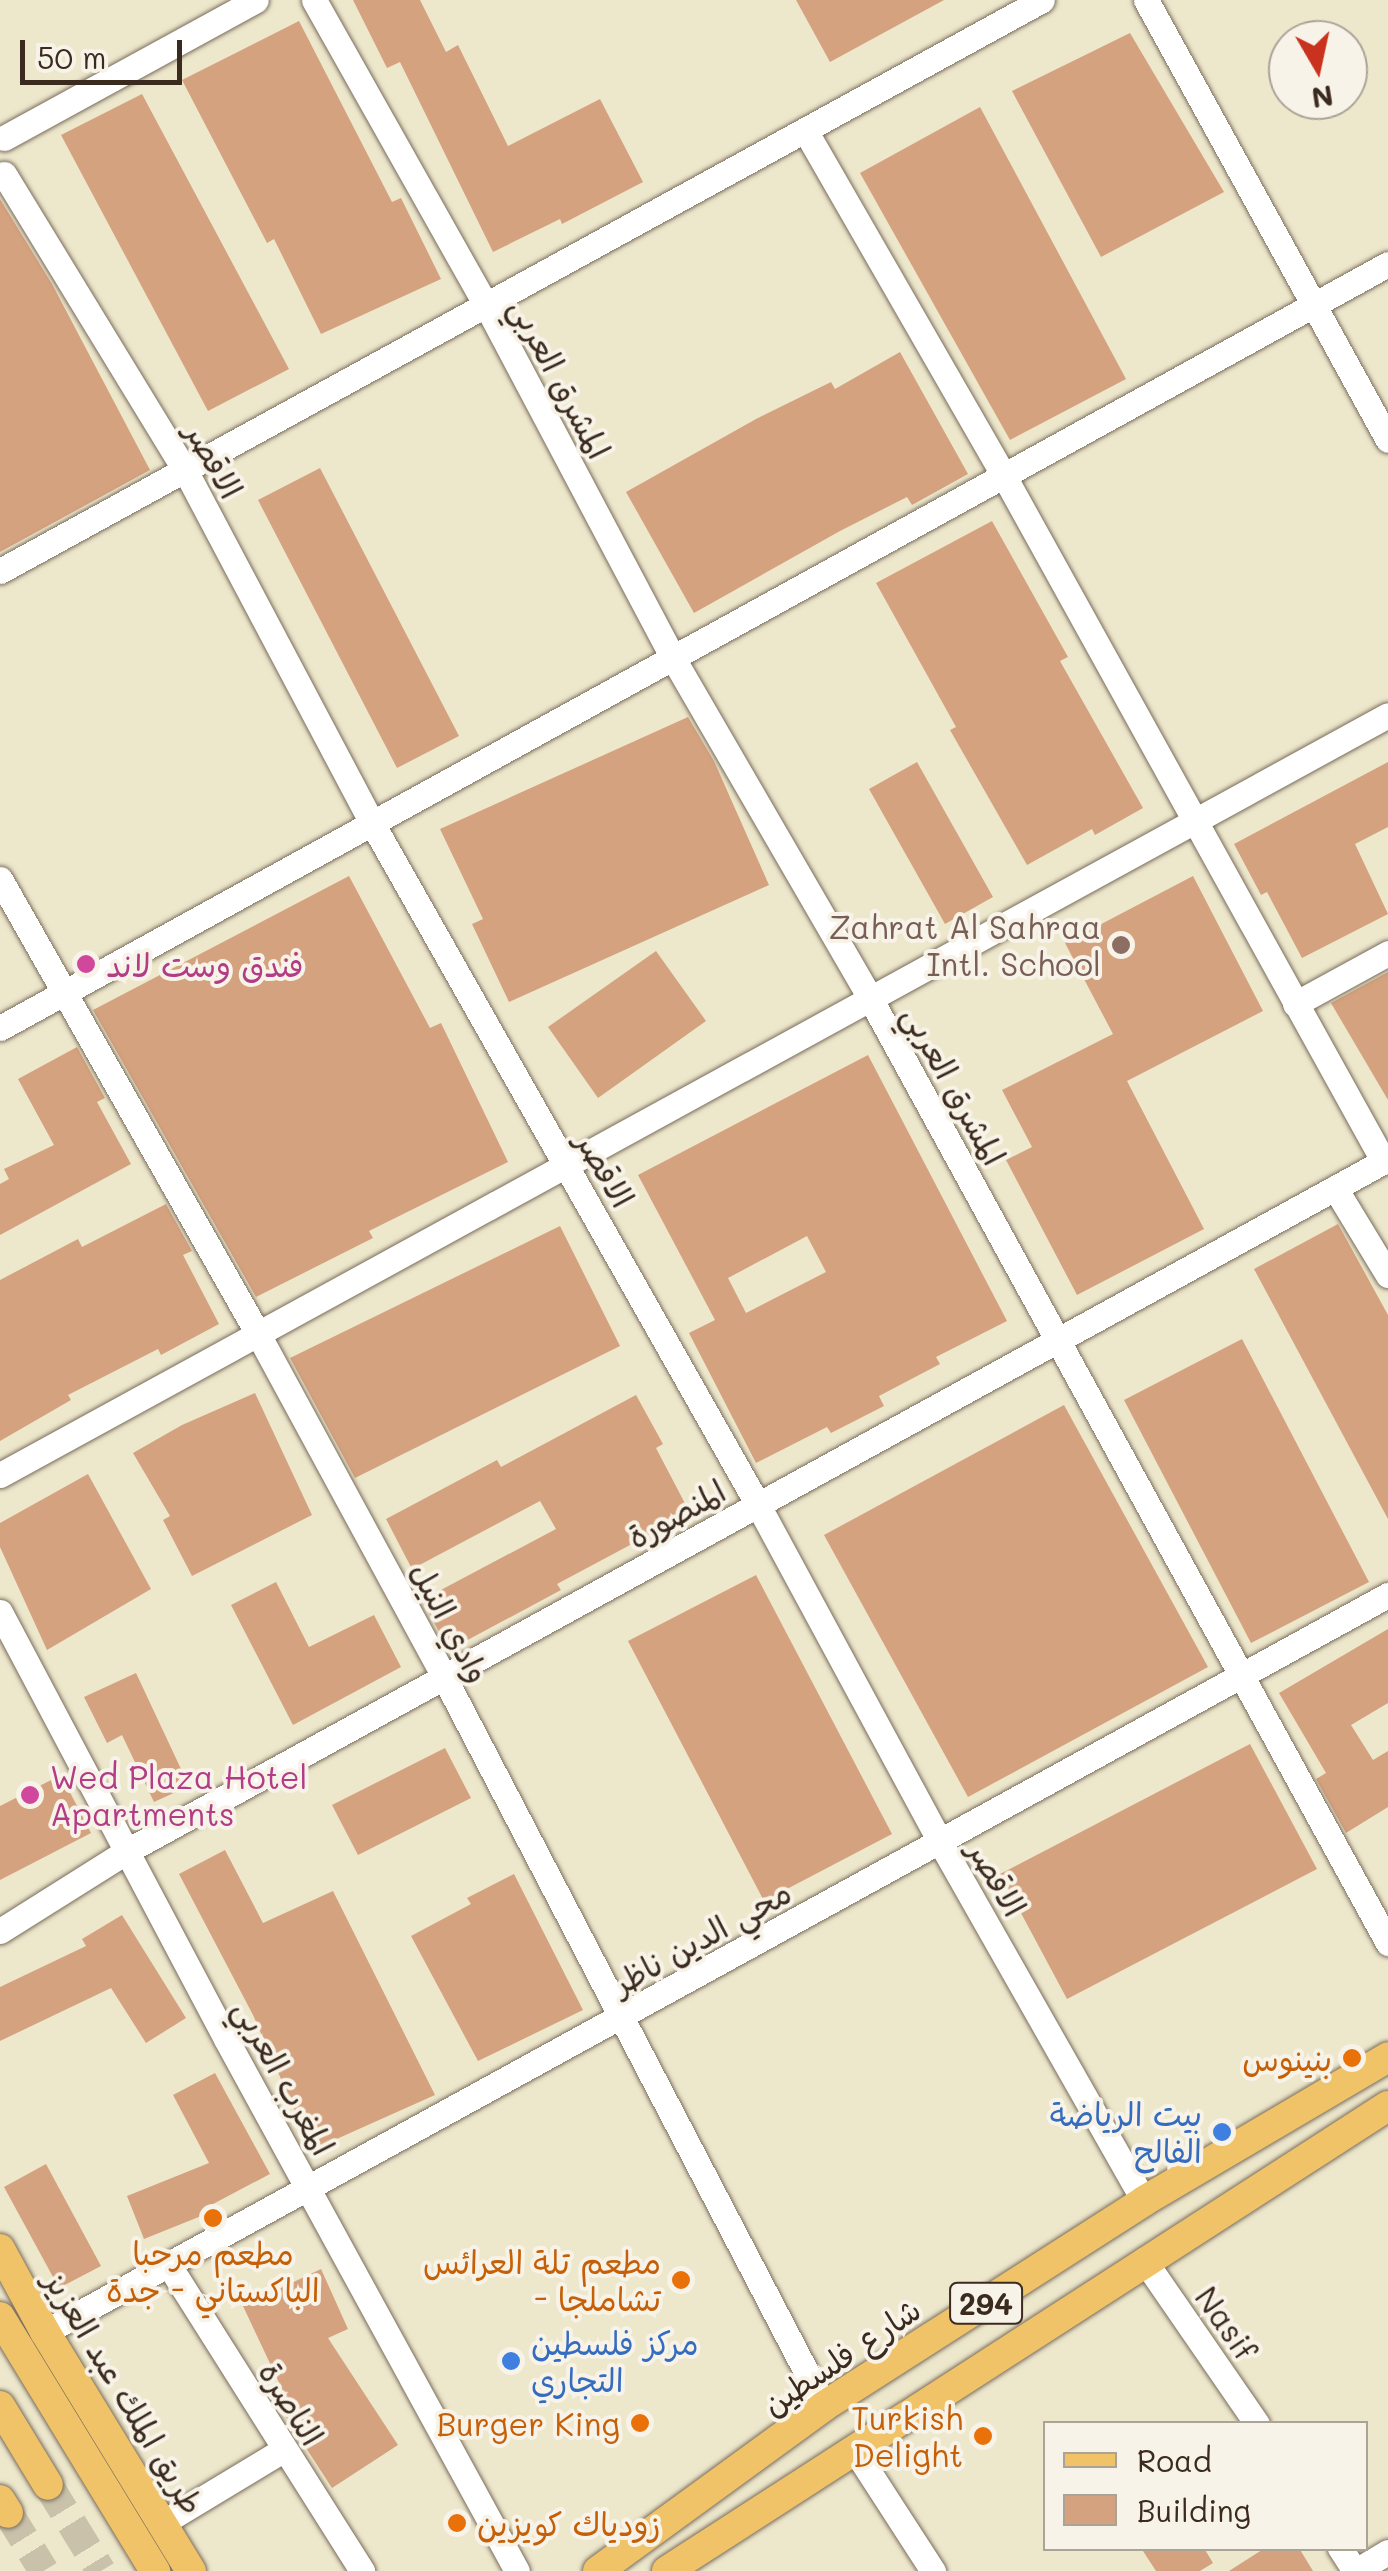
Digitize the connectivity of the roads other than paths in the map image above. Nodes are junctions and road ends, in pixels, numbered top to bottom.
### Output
1 (256, 0) edge
2 (314, 0) edge
3 (1042, 0) edge
4 (1146, 0) edge
5 (805, 130) junction
6 (2, 137) edge
7 (2, 176) edge
8 (1388, 264) edge
9 (486, 305) junction
10 (1311, 306) junction
11 (1388, 440) edge
12 (185, 470) junction
13 (1004, 476) junction
14 (0, 572) edge
15 (673, 658) junction
16 (1388, 715) edge
17 (1192, 822) junction
18 (372, 824) junction
19 (0, 879) edge
20 (1388, 953) edge
21 (66, 992) junction
22 (870, 998) junction
23 (1296, 1004) junction
24 (0, 1028) edge
25 (1386, 1160) edge
26 (566, 1164) junction
27 (1335, 1188) junction
28 (1388, 1274) edge
29 (258, 1334) junction
30 (1059, 1340) junction
31 (0, 1475) edge
32 (758, 1505) junction
33 (1388, 1596) edge
34 (0, 1612) edge
35 (1241, 1676) junction
36 (444, 1677) junction
37 (940, 1842) junction
38 (128, 1851) junction
39 (0, 1932) edge
40 (1388, 1943) edge
41 (624, 2016) junction
42 (1388, 2057) edge
43 (1388, 2106) edge
44 (310, 2190) junction
45 (1144, 2201) junction
46 (0, 2249) edge
47 (1144, 2260) junction
48 (170, 2267) junction
49 (0, 2306) edge
50 (0, 2317) edge
51 (45, 2332) junction
52 (29, 2364) junction
53 (0, 2406) edge
54 (824, 2406) junction
55 (1255, 2421) edge
56 (283, 2450) junction
57 (856, 2452) junction
58 (94, 2476) junction
59 (48, 2485) tunnel mouth
60 (162, 2523) junction
61 (1388, 2552) edge
62 (136, 2571) edge
63 (155, 2571) edge
64 (191, 2571) edge
65 (362, 2571) edge
66 (517, 2571) edge
67 (598, 2571) edge
68 (667, 2571) edge
69 (933, 2571) edge
70 (1355, 2571) edge

1 - 6 street
2 - 9 street, المشرق العربي
3 - 5 street
4 - 10 street
5 - 9 street
5 - 13 street
6 - 7 street
7 - 12 street, الاقصر
8 - 10 street
9 - 12 street
9 - 15 street, المشرق العربي
10 - 11 street
10 - 13 street
12 - 14 street
12 - 18 street, الاقصر
13 - 15 street
13 - 17 street
15 - 18 street
15 - 22 street, المشرق العربي
16 - 17 street
17 - 22 street
17 - 23 street
18 - 21 street
18 - 26 street, الاقصر
19 - 21 street, وادي النيل
20 - 23 street
21 - 24 street
21 - 29 street, وادي النيل
22 - 26 street
22 - 30 street, المشرق العربي
23 - 25 street
25 - 27 street, المنصورة
26 - 29 street
26 - 32 street, الاقصر
27 - 28 street
27 - 30 street, المنصورة
29 - 31 street
29 - 36 street, وادي النيل
30 - 32 street, المنصورة
30 - 35 street, المشرق العربي
32 - 36 street, المنصورة
32 - 37 street, الاقصر
33 - 35 street, محي الدين ناظر
34 - 38 street, المغرب العربي
35 - 37 street, محي الدين ناظر
35 - 40 street, المشرق العربي
36 - 38 street, المنصورة
36 - 41 street, وادي النيل
37 - 41 street, محي الدين ناظر
37 - 45 street, الاقصر
38 - 39 street, المنصورة
38 - 44 street, المغرب العربي
41 - 44 street, محي الدين ناظر
41 - 54 street, وادي النيل
42 - 45 main road, شارع فلسطين / 294
43 - 47 main road, 294
44 - 48 street, محي الدين ناظر
44 - 66 street, المغرب العربي
45 - 54 main road, شارع فلسطين / 294
46 - 51 main road, طريق الملك عبد العزيز
47 - 55 street, Nasif
47 - 57 main road, 294
48 - 51 street, محي الدين ناظر
48 - 56 street, الناصرة
49 - 52 main road
50 - 52 main road
51 - 60 main road, طريق الملك عبد العزيز
52 - 58 main road
53 - 59 main road
54 - 67 main road, شارع فلسطين / 294
56 - 60 street
56 - 65 street, الناصرة
57 - 68 main road, 294
57 - 69 street
58 - 62 main road
58 - 63 main road
60 - 64 main road, طريق الملك عبد العزيز
61 - 70 street

